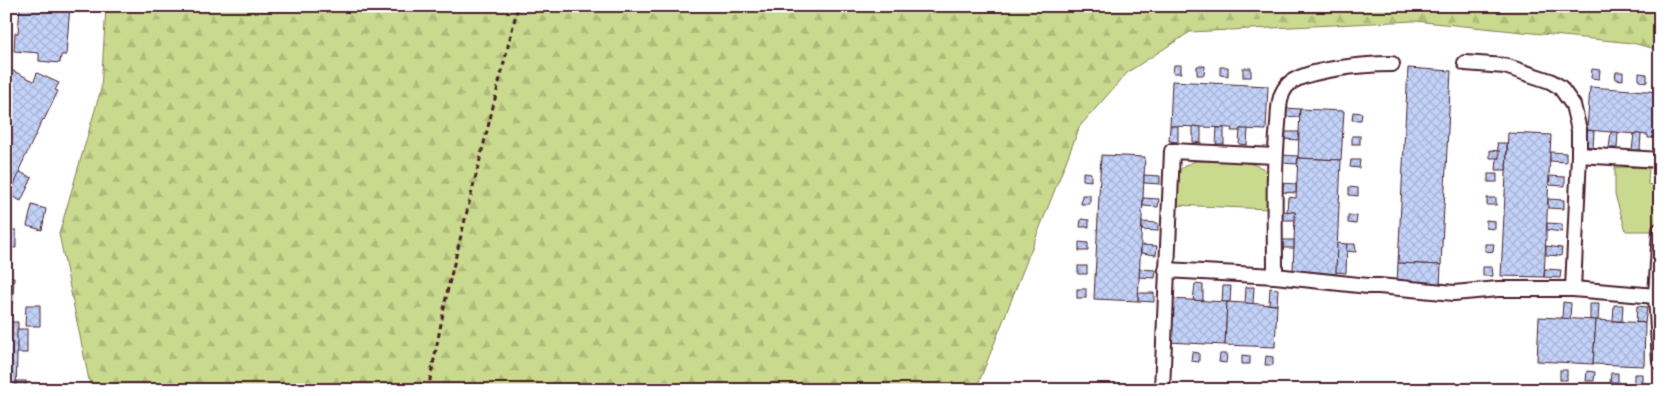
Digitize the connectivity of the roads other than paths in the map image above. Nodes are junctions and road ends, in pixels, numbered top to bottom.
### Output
1 (1466, 62) dead end
2 (1392, 64) dead end
3 (1579, 155) junction
4 (1275, 156) junction
5 (1660, 160) edge
6 (1660, 230) edge
7 (1166, 270) junction
8 (1275, 276) junction
9 (1573, 289) junction
10 (1656, 296) junction
11 (1660, 362) edge
12 (1162, 390) edge

1 - 3 lane
2 - 4 lane
3 - 5 lane
3 - 9 lane
4 - 7 lane
4 - 8 lane
6 - 10 lane
7 - 8 lane
7 - 12 lane
8 - 9 lane
9 - 10 lane
10 - 11 lane

